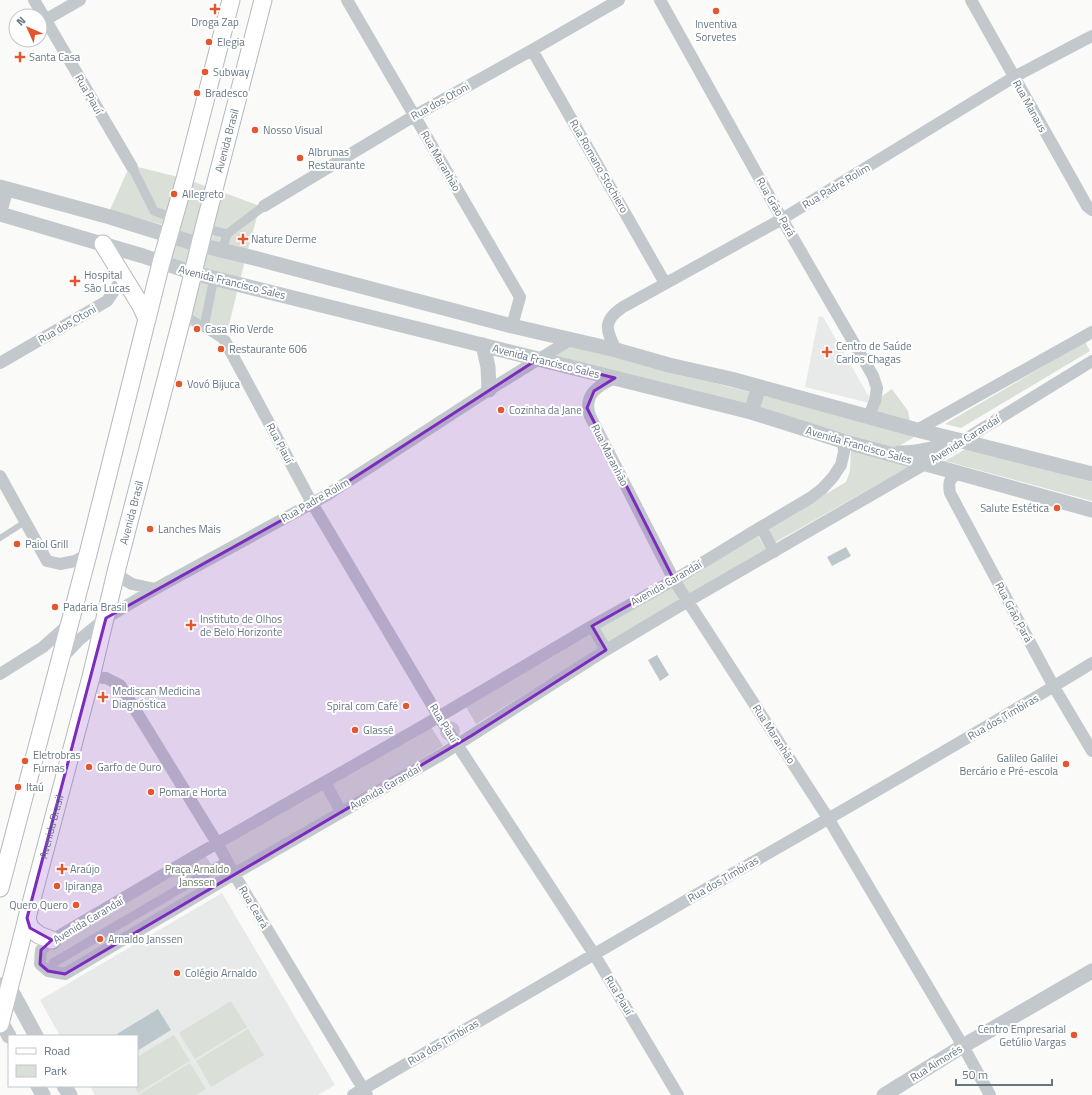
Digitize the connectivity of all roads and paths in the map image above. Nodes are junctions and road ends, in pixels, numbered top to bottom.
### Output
1 (80, 0) edge
2 (231, 0) edge
3 (263, 0) edge
4 (347, 0) edge
5 (619, 0) edge
6 (660, 0) edge
7 (971, 0) edge
8 (48, 18) edge
9 (48, 25) edge
10 (1092, 36) edge
11 (532, 50) junction
12 (1014, 77) junction
13 (414, 116) junction
14 (132, 167) joint
15 (3, 188) edge
16 (264, 206) joint
17 (1092, 210) edge
18 (154, 211) junction
19 (0, 212) edge
20 (782, 218) junction
21 (171, 226) junction
22 (149, 228) junction
23 (204, 228) junction
24 (227, 234) junction
25 (103, 244) junction
26 (200, 245) junction
27 (222, 251) junction
28 (161, 263) junction
29 (193, 273) junction
30 (122, 275) junction
31 (214, 278) junction
32 (665, 282) junction
33 (183, 314) junction
34 (147, 319) junction
35 (512, 326) junction
36 (204, 327) junction
37 (1092, 332) edge
38 (570, 340) junction
39 (225, 341) joint
40 (483, 345) junction
41 (616, 350) junction
42 (538, 359) junction
43 (1092, 361) edge
44 (0, 363) edge
45 (615, 378) junction
46 (759, 387) junction
47 (489, 390) junction
48 (751, 412) junction
49 (869, 416) junction
50 (917, 430) junction
51 (843, 441) junction
52 (962, 441) junction
53 (888, 453) junction
54 (925, 464) junction
55 (959, 472) junction
56 (1092, 474) edge
57 (0, 476) edge
58 (312, 503) junction
59 (1092, 510) edge
60 (26, 522) junction
61 (760, 527) junction
62 (0, 538) edge
63 (774, 552) junction
64 (88, 554) junction
65 (117, 568) junction
66 (674, 580) junction
67 (155, 589) junction
68 (688, 601) junction
69 (106, 618) junction
70 (70, 623) junction
71 (592, 626) junction
72 (43, 647) junction
73 (606, 650) junction
74 (1092, 663) edge
75 (59, 666) junction
76 (0, 674) edge
77 (91, 676) junction
78 (1054, 687) junction
79 (439, 716) junction
80 (457, 744) junction
81 (1092, 751) edge
82 (325, 782) junction
83 (341, 812) junction
84 (828, 818) junction
85 (217, 843) junction
86 (227, 860) junction
87 (234, 874) junction
88 (0, 888) edge
89 (27, 918) junction
90 (52, 940) junction
91 (594, 954) junction
92 (53, 963) dead end
93 (1092, 970) edge
94 (5, 987) edge
95 (0, 1023) edge
96 (8, 1035) edge
97 (35, 1035) edge
98 (963, 1046) junction
99 (361, 1093) edge
100 (678, 1095) edge
101 (884, 1095) edge
102 (990, 1095) edge

1 - 8 street
2 - 21 main road
3 - 23 main road, Avenida Brasil
4 - 13 street, Rua Maranhão
5 - 11 street, Rua dos Otoni
6 - 20 street, Rua Grão Pará
7 - 12 street, Rua Manaus
9 - 14 street, Rua Piauí
10 - 12 street, Rua Padre Rolim
11 - 13 street, Rua dos Otoni
11 - 32 street, Rua Romano Stochiero
12 - 17 street, Rua Manaus
12 - 20 street, Rua Padre Rolim
13 - 16 street, Rua dos Otoni
13 - 35 street, Rua Maranhão
14 - 18 street
15 - 19 street
15 - 22 street
16 - 24 street
18 - 21 street
18 - 22 street
19 - 25 street, Avenida Francisco Sales
20 - 32 street, Rua Padre Rolim
20 - 49 street, Rua Grão Pará
21 - 22 street
21 - 26 street
21 - 28 main road
23 - 24 street
23 - 26 main road, Avenida Brasil
24 - 27 street
25 - 28 street, Avenida Francisco Sales
25 - 30 main road
26 - 27 street
26 - 29 main road, Avenida Brasil
27 - 35 street
28 - 29 street, Avenida Francisco Sales
28 - 34 main road
29 - 31 street, Avenida Francisco Sales
29 - 33 main road, Avenida Brasil
30 - 34 main road
30 - 44 street, Rua dos Otoni
31 - 36 street
31 - 40 street, Avenida Francisco Sales
32 - 41 street, Rua Padre Rolim
33 - 36 street
33 - 65 main road, Avenida Brasil
34 - 64 main road
35 - 38 street
36 - 39 street
37 - 50 street
38 - 41 street
38 - 42 street, Rua Padre Rolim
39 - 58 street, Rua Piauí
40 - 42 street, Avenida Francisco Sales
40 - 47 street
41 - 46 street
42 - 45 street, Avenida Francisco Sales
42 - 47 street, Rua Padre Rolim
43 - 52 street, Avenida Carandaí
45 - 48 street, Avenida Francisco Sales
45 - 66 street, Rua Maranhão
46 - 48 street
46 - 49 street
47 - 58 street, Rua Padre Rolim
48 - 51 street, Avenida Francisco Sales
49 - 50 street
50 - 52 street
51 - 53 street, Avenida Francisco Sales
51 - 61 street, Avenida Carandaí
52 - 53 street
52 - 54 street, Avenida Carandaí
52 - 56 street
53 - 54 street, Avenida Francisco Sales
54 - 55 street, Avenida Francisco Sales
54 - 63 street, Avenida Carandaí
55 - 59 street, Avenida Francisco Sales
55 - 78 street, Rua Grão Pará
57 - 60 street
58 - 67 street, Rua Padre Rolim
58 - 79 street, Rua Piauí
60 - 62 lane
60 - 64 street
61 - 63 street
61 - 66 street, Avenida Carandaí
63 - 68 street, Avenida Carandaí
64 - 70 main road
65 - 67 street
65 - 69 main road, Avenida Brasil
66 - 68 street, Rua Maranhão
66 - 71 street, Avenida Carandaí
67 - 69 street, Rua Padre Rolim
68 - 73 street, Avenida Carandaí
68 - 84 street, Rua Maranhão
69 - 75 street, Rua Padre Rolim
69 - 77 main road, Avenida Brasil
70 - 72 street
70 - 75 main road
71 - 73 street
71 - 79 street, Avenida Carandaí
72 - 75 street
72 - 76 street
73 - 80 street, Avenida Carandaí
74 - 78 street, Rua dos Timbiras
75 - 88 main road
77 - 85 street, Rua Ceará
77 - 89 main road, Avenida Brasil
78 - 81 street, Rua Grão Pará
78 - 84 street, Rua dos Timbiras
79 - 80 street, Rua Piauí
79 - 82 street, Avenida Carandaí
80 - 83 street, Avenida Carandaí
80 - 91 street, Rua Piauí
82 - 83 street
82 - 85 street, Avenida Carandaí
83 - 87 street, Avenida Carandaí
84 - 91 street, Rua dos Timbiras
84 - 98 street, Rua Maranhão
85 - 86 street, Rua Ceará
85 - 90 street, Avenida Carandaí
86 - 87 street, Rua Ceará
86 - 92 street
87 - 90 street, Avenida Carandaí
87 - 99 street, Rua Ceará
89 - 90 main road
89 - 94 main road, Avenida Brasil
91 - 99 street, Rua dos Timbiras
91 - 100 street, Rua Piauí
93 - 98 street, Rua Aimorés
94 - 95 main road, Avenida Brasil
94 - 97 street
95 - 96 street
98 - 101 street, Rua Aimorés
98 - 102 street, Rua Maranhão

